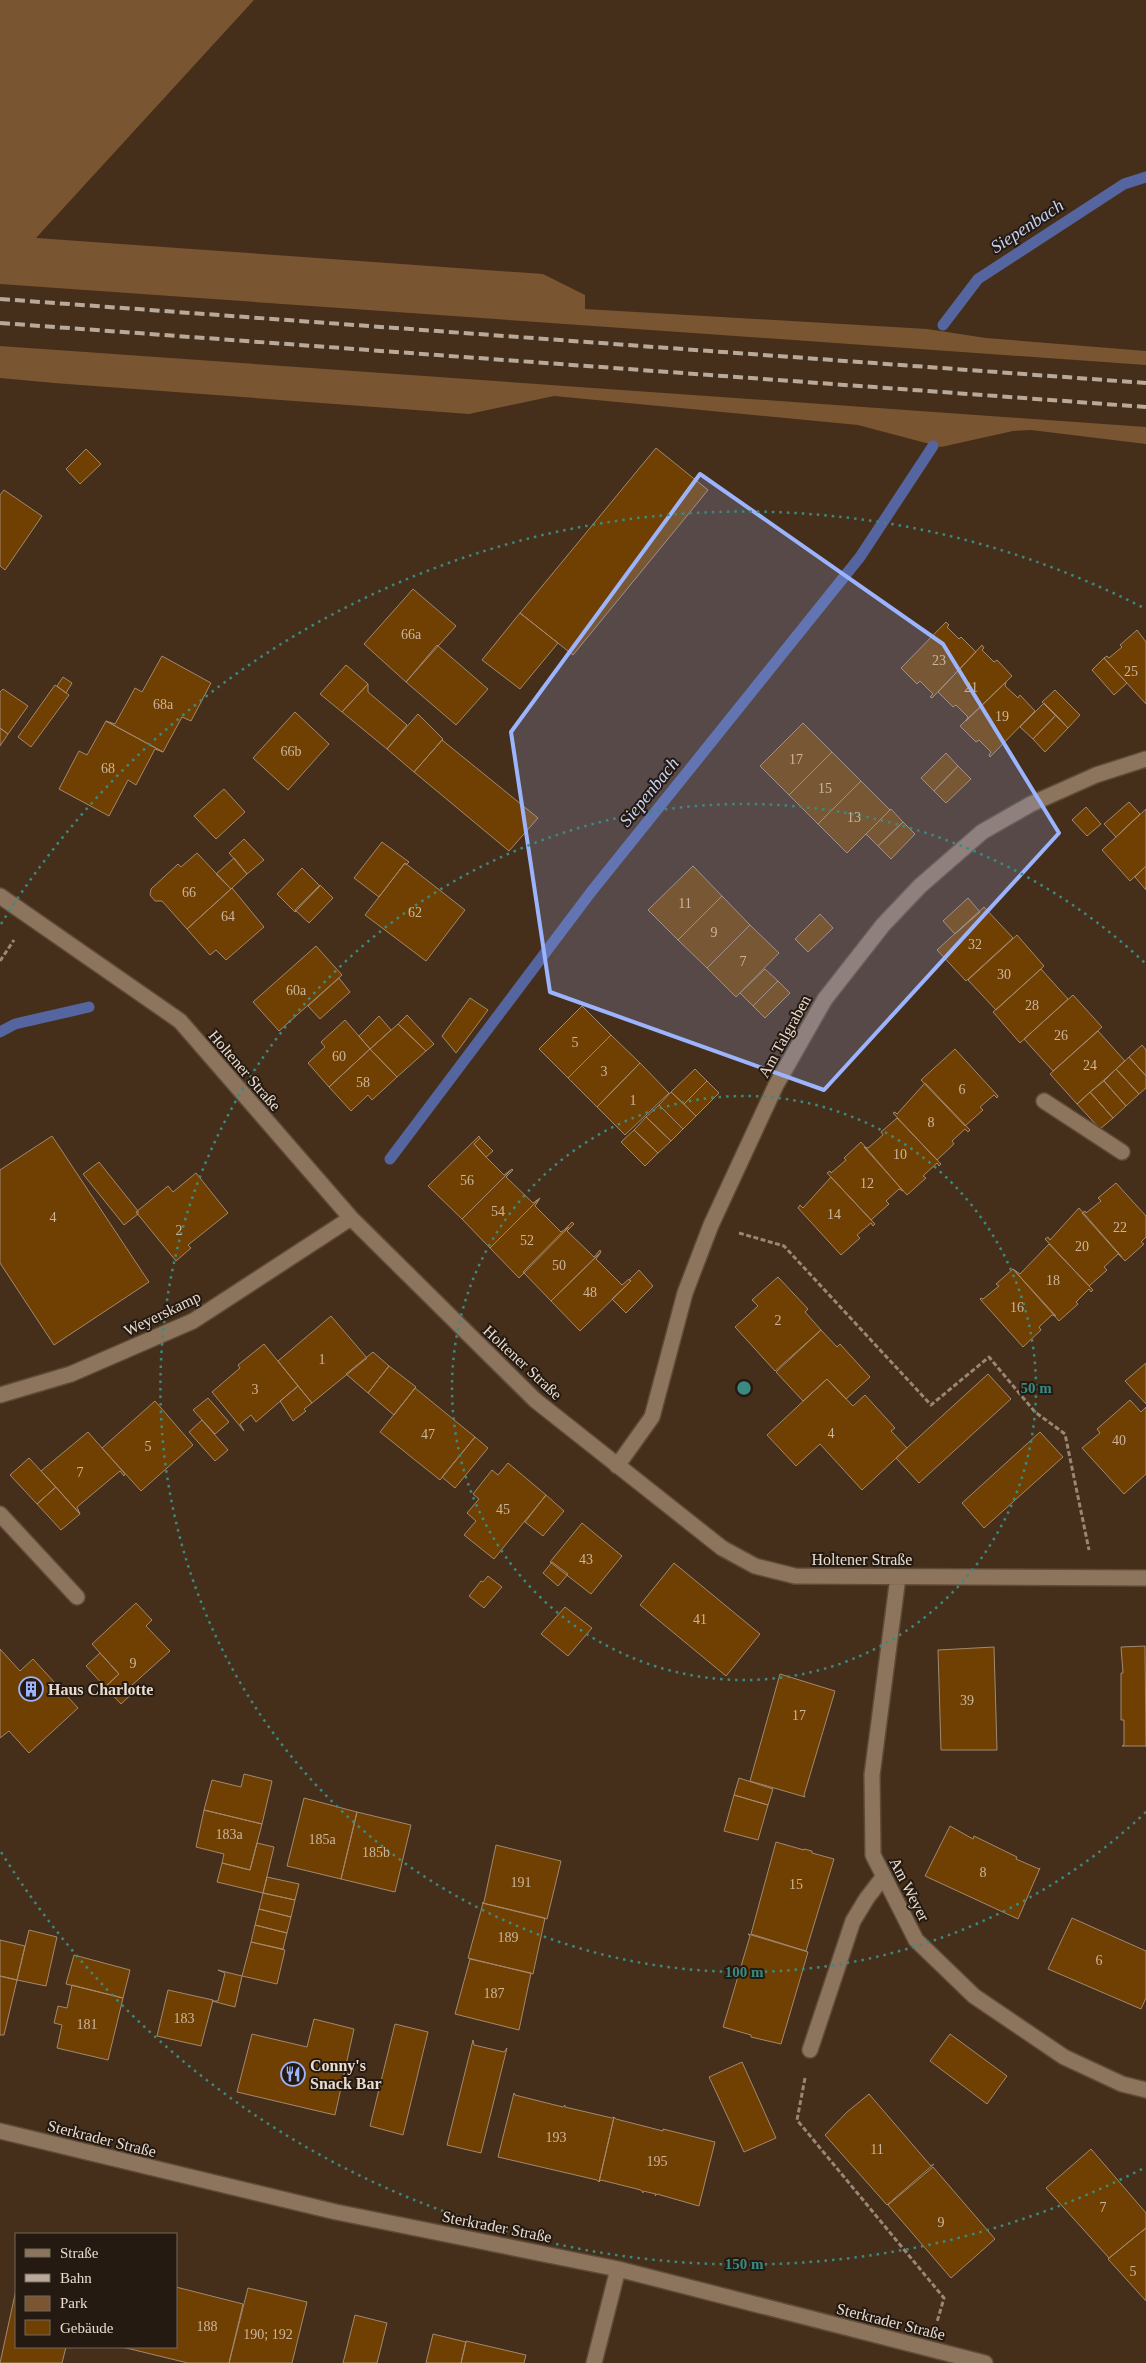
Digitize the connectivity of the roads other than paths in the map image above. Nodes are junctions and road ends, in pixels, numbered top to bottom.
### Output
1 (1146, 758) edge
2 (0, 896) edge
3 (1044, 1101) dead end
4 (1122, 1152) dead end
5 (351, 1218) junction
6 (0, 1395) edge
7 (617, 1466) junction
8 (0, 1514) edge
9 (898, 1577) junction
10 (1146, 1578) edge
11 (77, 1597) dead end
12 (884, 1876) junction
13 (810, 2050) road end
14 (1146, 2090) edge
15 (0, 2131) edge
16 (618, 2269) junction
17 (594, 2363) edge
18 (985, 2363) edge

1 - 7 street, Am Talgraben
2 - 5 street, Holtener Straße
3 - 4 street
5 - 6 street, Weyerskamp
5 - 7 street, Holtener Straße
7 - 9 street, Holtener Straße
8 - 11 street
9 - 10 street, Holtener Straße
9 - 12 street, Am Weyer
12 - 13 street
12 - 14 street, Am Weyer
15 - 16 street, Sterkrader Straße
16 - 17 street
16 - 18 street, Sterkrader Straße

